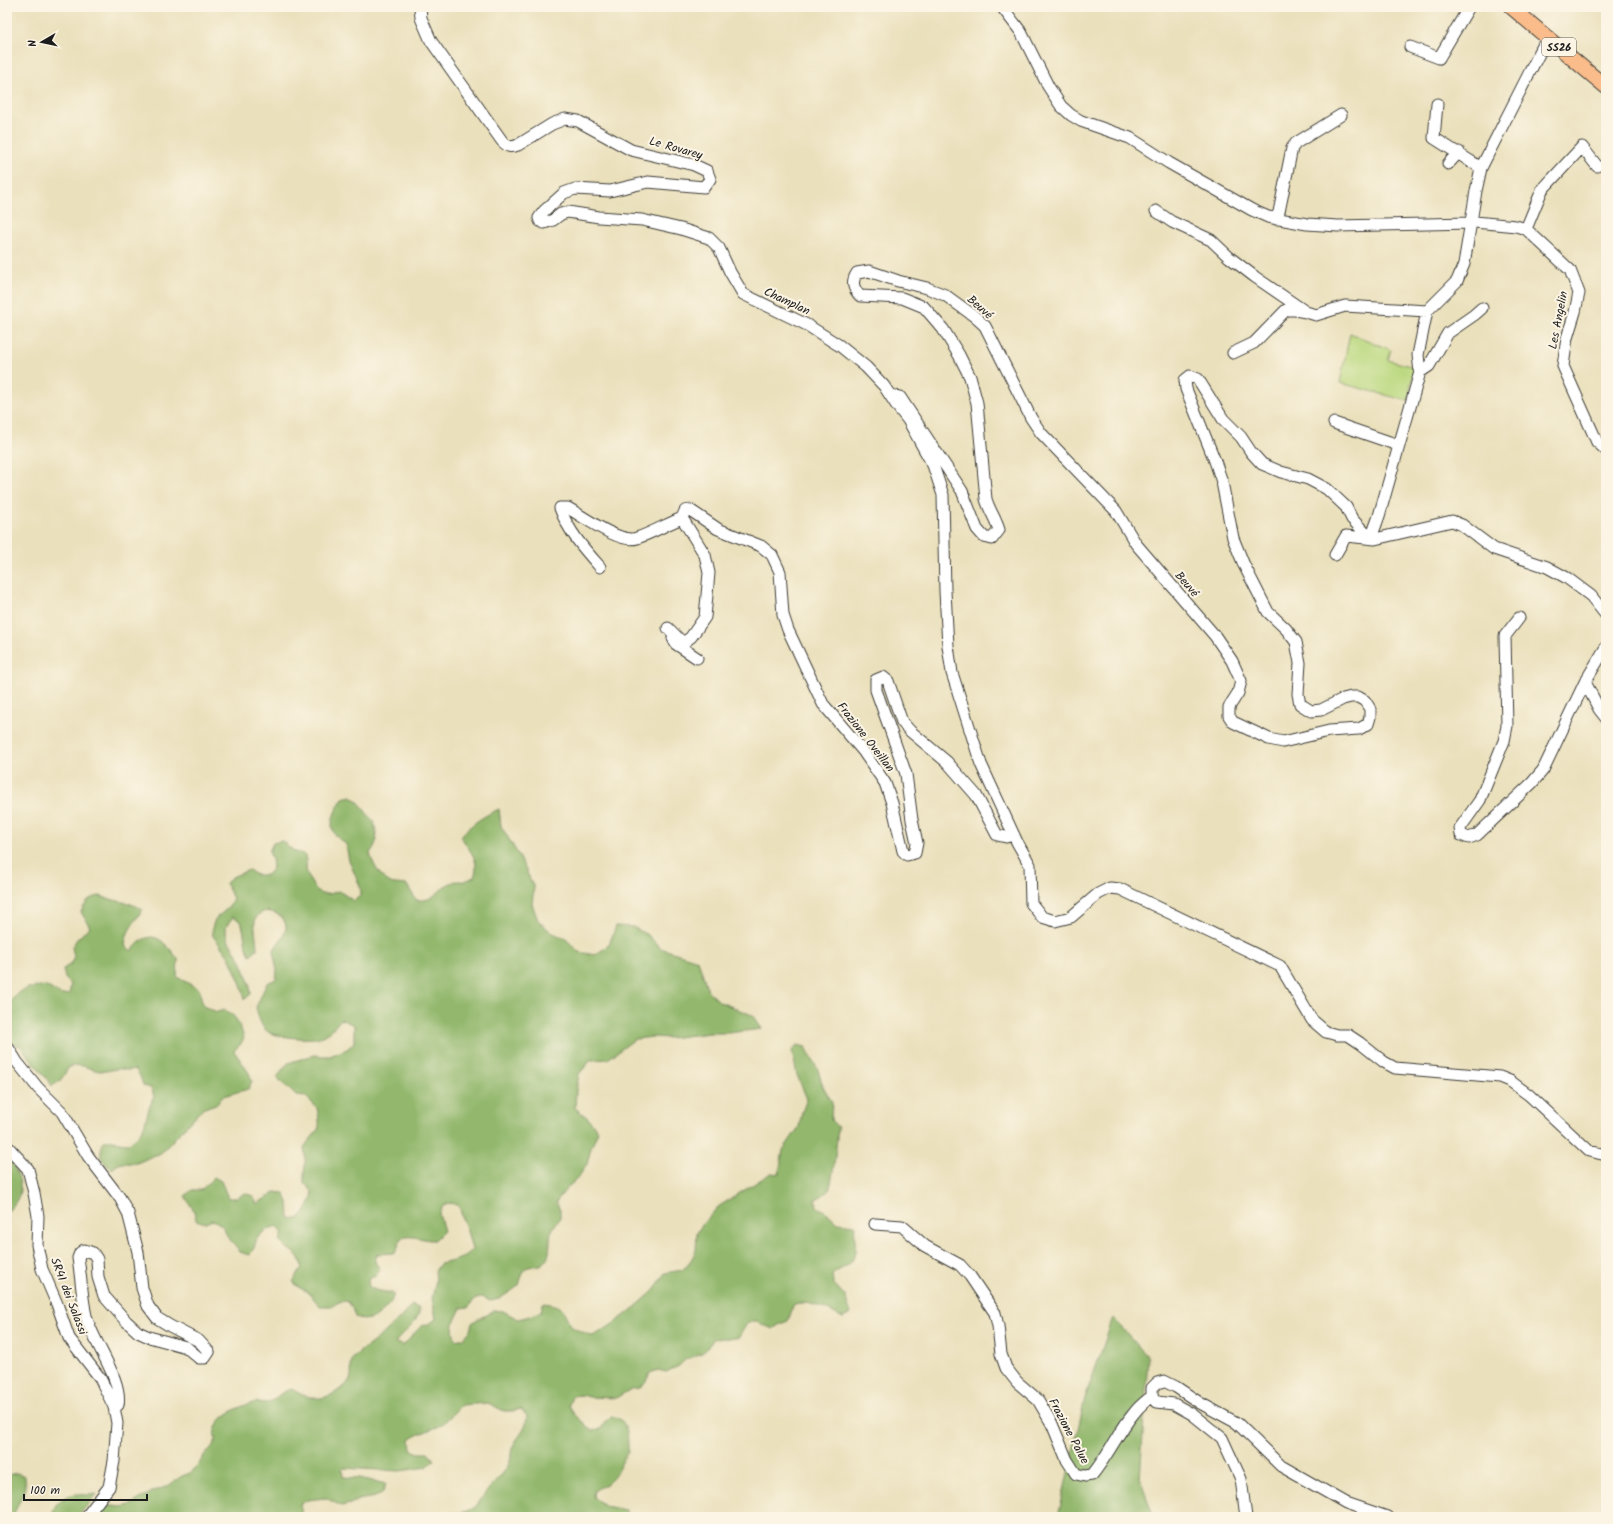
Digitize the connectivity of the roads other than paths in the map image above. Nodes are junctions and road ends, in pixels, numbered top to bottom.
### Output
1 (420, 7) edge
2 (1002, 7) edge
3 (1470, 7) edge
4 (1511, 7) edge
5 (1548, 38) junction
6 (1410, 47) dead end
7 (1606, 87) edge
8 (1437, 104) dead end
9 (1341, 115) dead end
10 (1459, 152) junction
11 (1448, 164) dead end
12 (1597, 166) dead end
13 (1481, 168) junction
14 (1156, 212) dead end
15 (1276, 219) junction
16 (1470, 223) junction
17 (680, 229) joint
18 (1526, 229) junction
19 (1482, 308) dead end
20 (1427, 311) junction
21 (1306, 312) junction
22 (1233, 353) dead end
23 (1420, 372) junction
24 (891, 395) junction
25 (1334, 423) dead end
26 (1398, 445) junction
27 (1606, 450) edge
28 (682, 518) junction
29 (1369, 537) junction
30 (1335, 555) dead end
31 (600, 567) dead end
32 (1606, 615) edge
33 (1519, 618) dead end
34 (1606, 646) edge
35 (697, 658) dead end
36 (1585, 682) junction
37 (1606, 718) edge
38 (1014, 836) junction
39 (7, 1046) edge
40 (7, 1146) edge
41 (1606, 1155) edge
42 (875, 1224) dead end
43 (1152, 1396) junction
44 (114, 1407) junction
45 (86, 1517) edge
46 (1246, 1517) edge
47 (1387, 1517) edge

1 - 17 street, Le Rovarey
2 - 15 street
3 - 6 street
4 - 5 main road, SS26
5 - 7 main road, SS26
5 - 13 street
8 - 10 street
9 - 15 street
10 - 11 street
10 - 13 street
12 - 18 street
13 - 16 street
14 - 21 street
15 - 16 street
16 - 18 street
16 - 20 street
17 - 24 street, Champlan
18 - 27 street, Les Angelin
19 - 23 street
20 - 21 street
20 - 23 street
21 - 22 street
23 - 26 street
24 - 29 street, Beuvé
24 - 38 street
25 - 26 street
26 - 29 street
28 - 31 street, Frazione Oveillan
28 - 35 street
28 - 38 street, Frazione Oveillan
29 - 30 street
29 - 32 street
33 - 36 street
34 - 36 street
36 - 37 street
38 - 41 street
39 - 44 street
40 - 44 street, SR41 dei Salassi
42 - 43 street, Frazione Palue
43 - 46 street
43 - 47 street
44 - 45 street, SR41 dei Salassi

